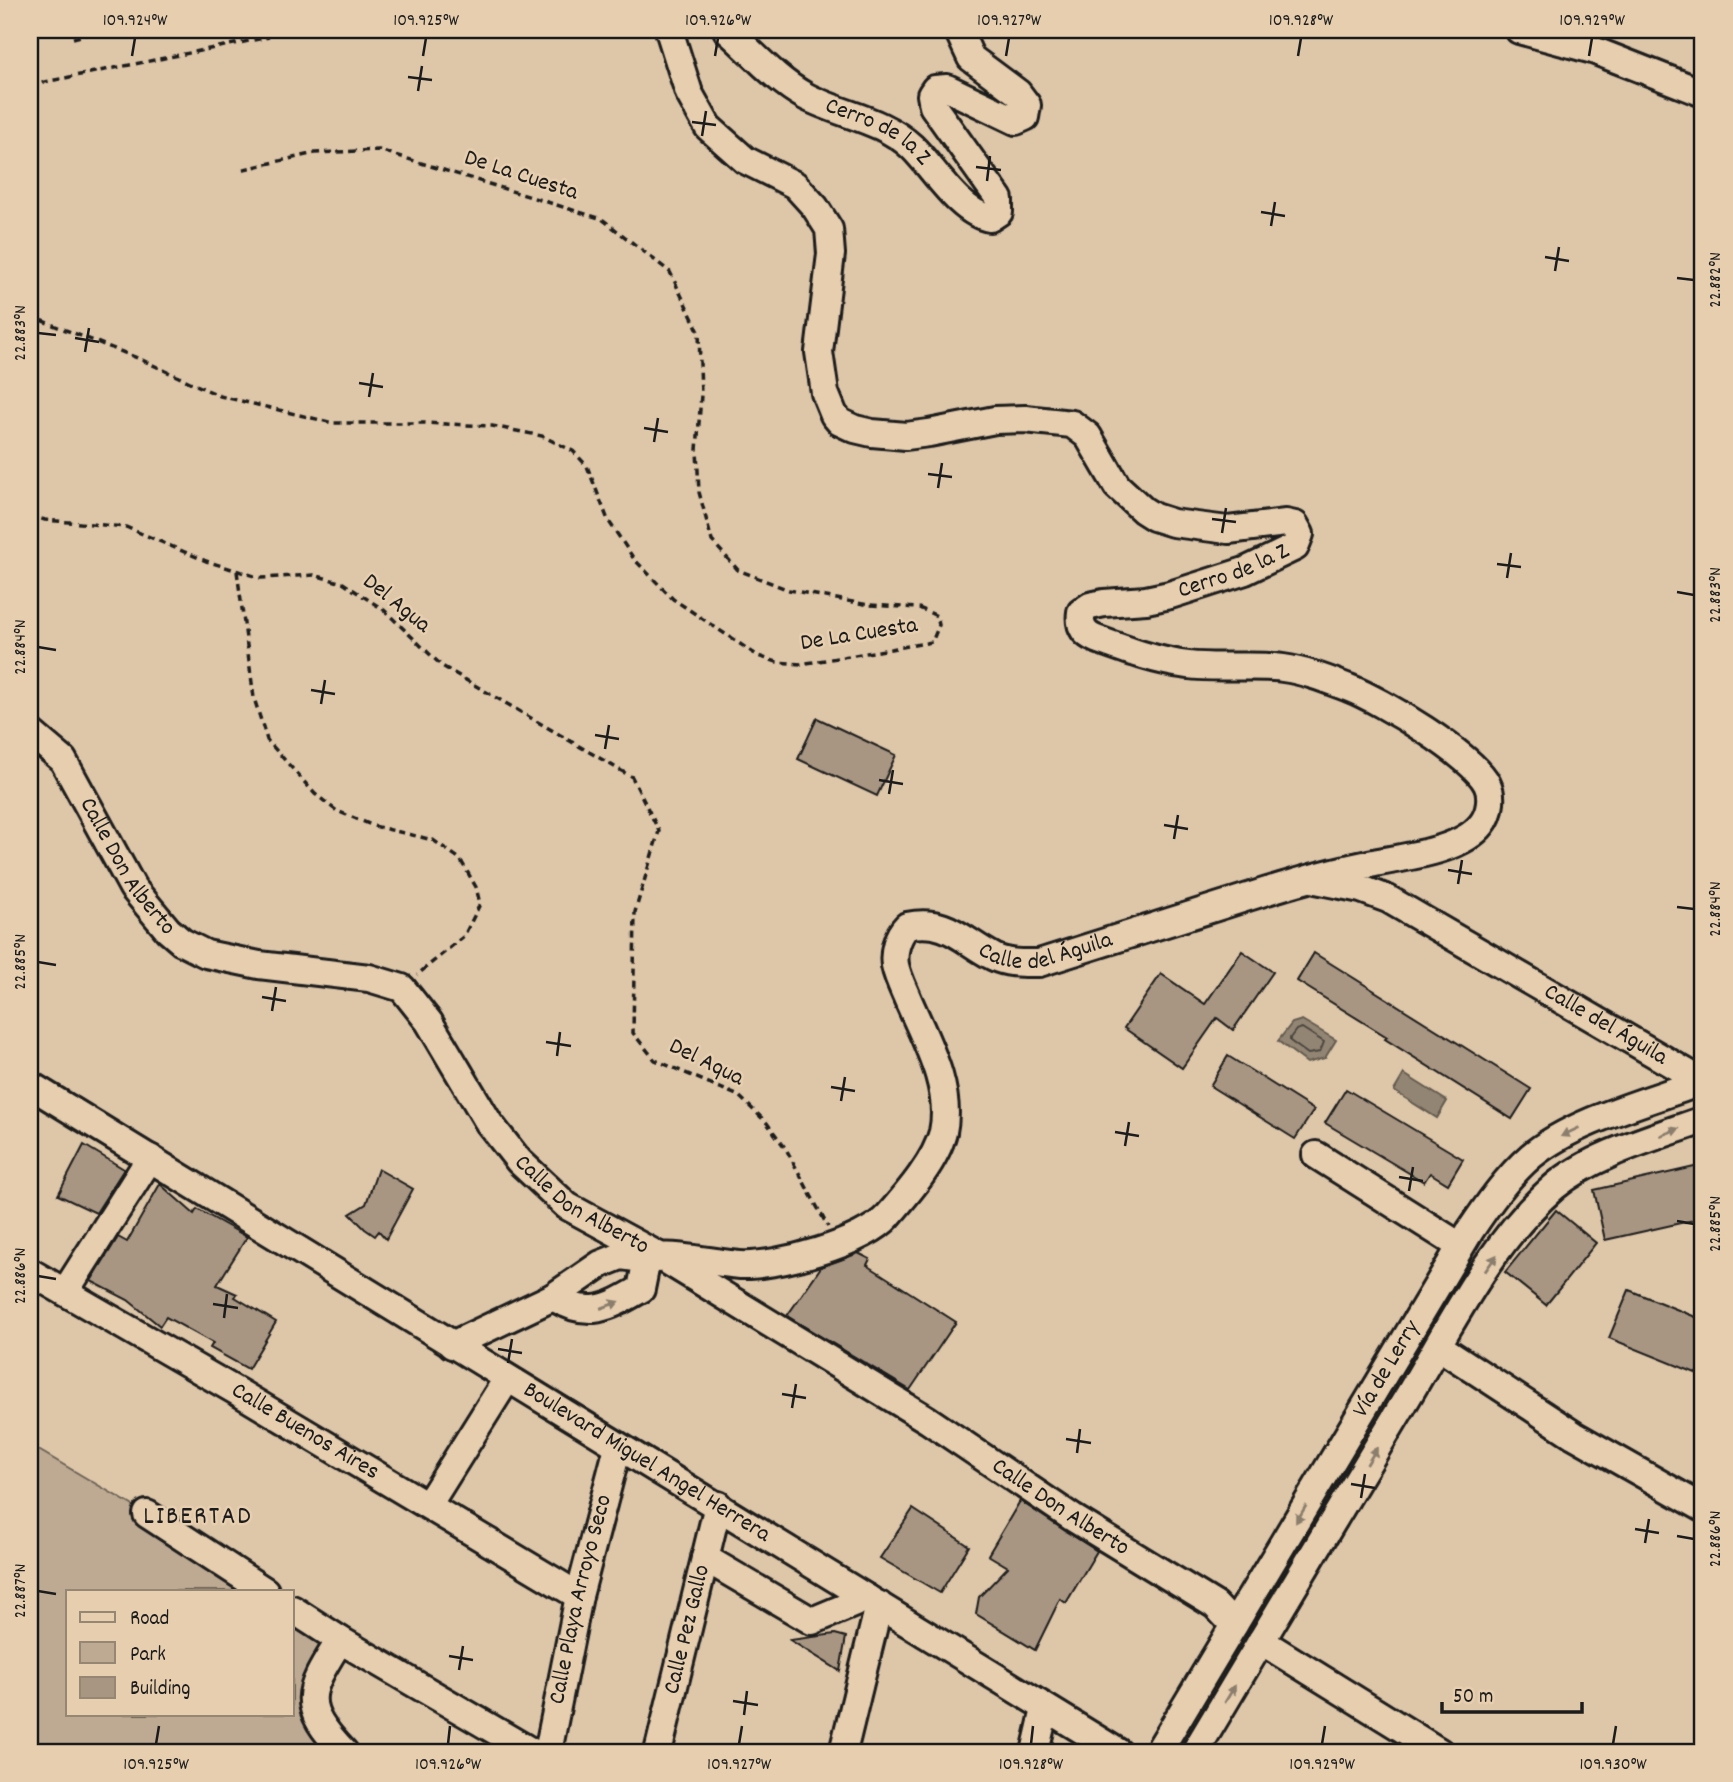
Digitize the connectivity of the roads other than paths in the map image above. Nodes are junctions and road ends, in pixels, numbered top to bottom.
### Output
1 (669, 30) edge
2 (727, 30) edge
3 (958, 30) edge
4 (1519, 30) edge
5 (1703, 93) edge
6 (30, 732) edge
7 (1307, 879) junction
8 (1703, 1082) edge
9 (30, 1085) edge
10 (1703, 1120) edge
11 (1316, 1155) dead end
12 (150, 1158) junction
13 (1461, 1247) junction
14 (654, 1260) junction
15 (30, 1272) edge
16 (1439, 1283) junction
17 (65, 1292) junction
18 (553, 1297) junction
19 (1465, 1299) junction
20 (452, 1345) junction
21 (1438, 1346) junction
22 (507, 1379) junction
23 (618, 1447) junction
24 (428, 1505) junction
25 (718, 1505) junction
26 (1703, 1508) edge
27 (147, 1514) dead end
28 (705, 1558) junction
29 (263, 1590) edge
30 (579, 1596) junction
31 (873, 1601) junction
32 (294, 1610) edge
33 (1234, 1625) junction
34 (340, 1640) junction
35 (1261, 1641) junction
36 (1045, 1709) junction
37 (344, 1752) edge
38 (533, 1752) edge
39 (548, 1752) edge
40 (658, 1752) edge
41 (843, 1752) edge
42 (1035, 1752) edge
43 (1118, 1752) edge
44 (1158, 1752) edge
45 (1195, 1752) edge
46 (1440, 1752) edge

1 - 7 street, Cerro de la Z
2 - 3 street, Cerro de la Z
4 - 5 street
6 - 14 street, Calle Don Alberto
7 - 8 street, Calle del Águila
7 - 14 street, Calle del Águila
8 -> 13 street, Vía de Lerry
9 - 12 street, Boulevard Miguel Angel Herrera
19 -> 10 street, Vía de Lerry
11 - 13 street
12 - 17 street
12 - 20 street, Boulevard Miguel Angel Herrera
13 - 16 street, Vía de Lerry
14 - 18 street, Calle del Águila
18 -> 14 street
14 - 33 street, Calle Don Alberto
15 - 17 street, Calle Buenos Aires
16 - 19 street
16 -> 33 street, Vía de Lerry
17 - 24 street, Calle Buenos Aires
18 - 20 street, Calle del Águila
19 - 21 street, Vía de Lerry
20 - 22 street, Boulevard Miguel Angel Herrera
21 - 26 street
35 -> 21 street, Vía de Lerry
22 - 23 street, Boulevard Miguel Angel Herrera
22 - 24 street
23 - 25 street, Boulevard Miguel Angel Herrera
23 - 30 street, Calle Playa Arroyo Seco
24 - 30 street, Calle Buenos Aires
25 - 28 street, Calle Pez Gallo
25 - 31 street, Boulevard Miguel Angel Herrera
27 - 29 street
28 - 31 street
28 - 40 street, Calle Pez Gallo
30 - 39 street, Calle Playa Arroyo Seco
31 - 36 street, Boulevard Miguel Angel Herrera
31 - 41 street
32 - 34 street
33 - 44 street, Vía de Lerry
34 - 37 street
34 - 38 street
45 -> 35 street, Vía de Lerry
35 - 46 street
36 - 42 street
36 - 43 street, Boulevard Miguel Angel Herrera

